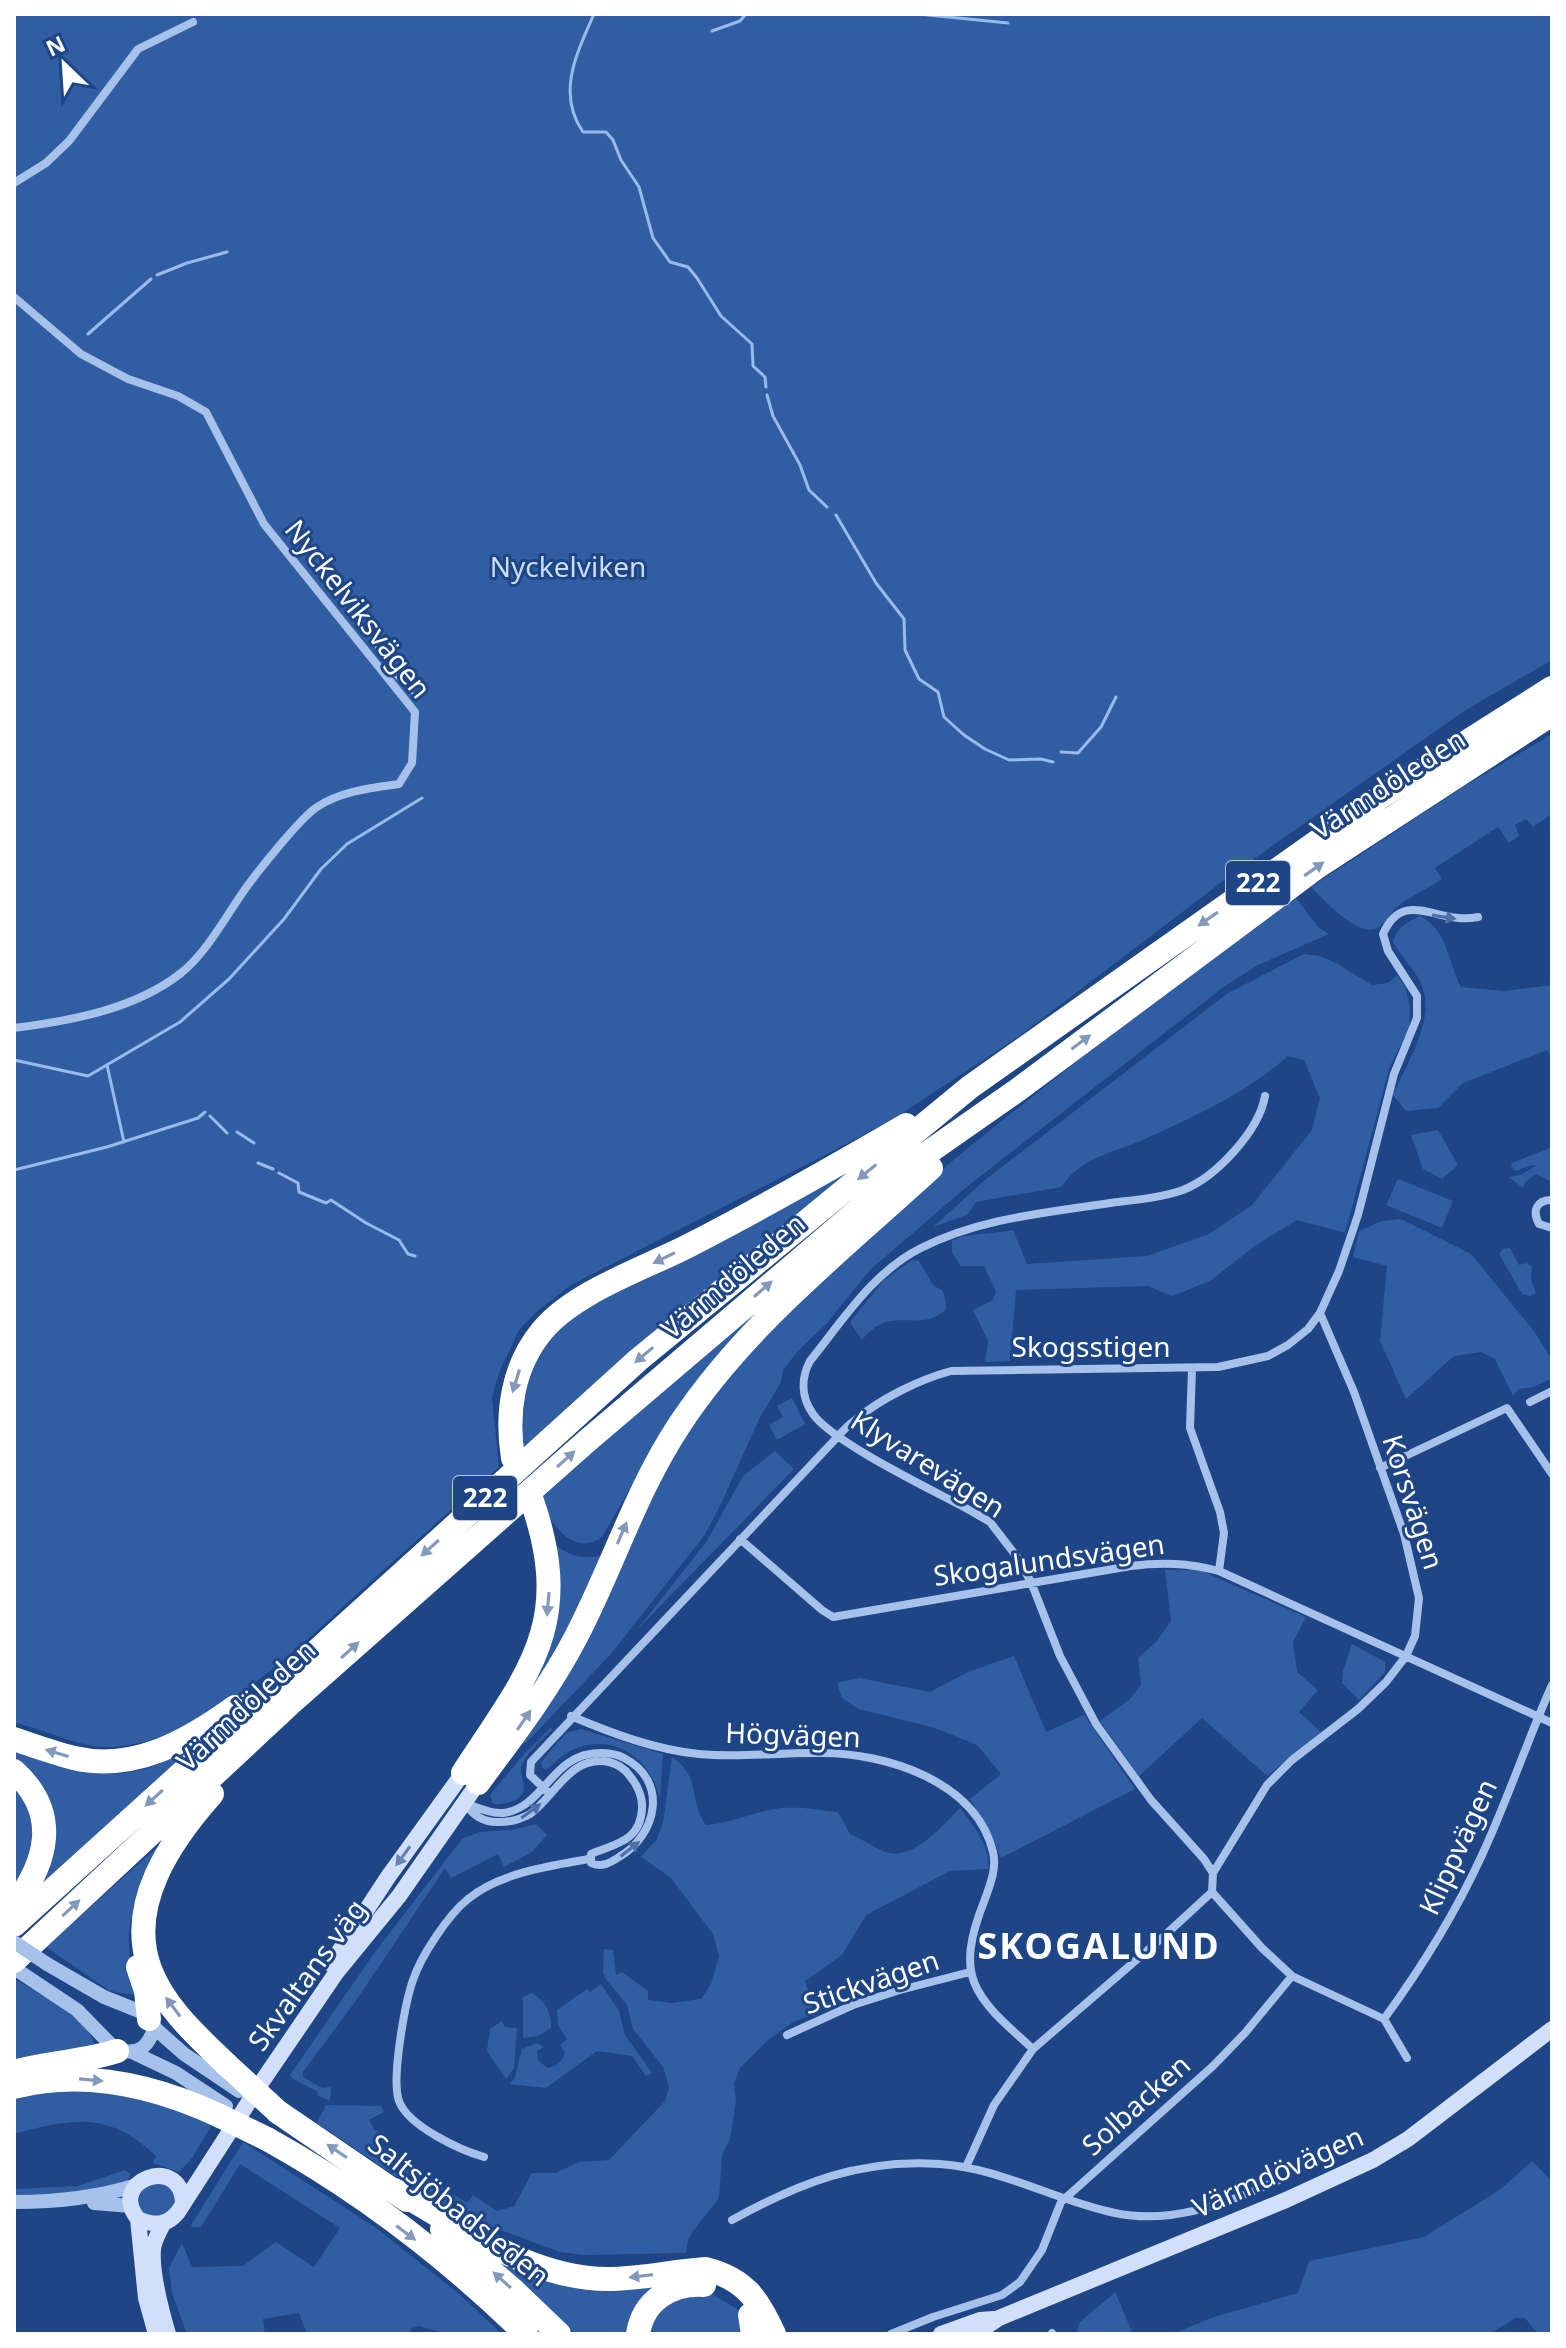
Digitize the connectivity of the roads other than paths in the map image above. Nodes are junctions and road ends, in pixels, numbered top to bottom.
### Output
1 (193, 22) dead end
2 (14, 183) edge
3 (14, 297) edge
4 (1552, 688) edge
5 (1552, 714) edge
6 (1478, 917) dead end
7 (14, 1028) edge
8 (970, 1087) junction
9 (1019, 1089) junction
10 (1265, 1096) dead end
11 (1552, 1200) edge
12 (1552, 1228) edge
13 (1320, 1313) junction
14 (1192, 1369) junction
15 (1552, 1391) edge
16 (1530, 1402) dead end
17 (838, 1436) junction
18 (513, 1458) dead end
19 (1380, 1468) junction
20 (1552, 1474) edge
21 (532, 1501) dead end
22 (740, 1539) junction
23 (1219, 1571) junction
24 (1031, 1582) junction
25 (370, 1603) junction
26 (1406, 1656) junction
27 (1552, 1685) edge
28 (292, 1702) junction
29 (571, 1716) junction
30 (1538, 1717) junction
31 (1552, 1723) edge
32 (14, 1739) edge
33 (14, 1771) edge
34 (468, 1786) junction
35 (546, 1791) junction
36 (448, 1792) junction
37 (589, 1859) junction
38 (158, 1870) junction
39 (1213, 1873) junction
40 (1212, 1892) junction
41 (14, 1906) edge
42 (14, 1925) edge
43 (14, 1942) edge
44 (14, 1961) edge
45 (14, 1968) edge
46 (970, 1972) junction
47 (1292, 1976) junction
48 (1384, 2019) junction
49 (151, 2022) junction
50 (1552, 2029) edge
51 (787, 2035) dead end
52 (1033, 2049) junction
53 (124, 2052) junction
54 (1407, 2058) dead end
55 (14, 2072) edge
56 (14, 2087) edge
57 (223, 2111) junction
58 (278, 2112) junction
59 (484, 2157) dead end
60 (966, 2167) junction
61 (170, 2179) junction
62 (1279, 2180) dead end
63 (137, 2185) junction
64 (395, 2190) junction
65 (1065, 2198) junction
66 (183, 2201) junction
67 (14, 2202) edge
68 (54, 2202) junction
69 (135, 2212) junction
70 (732, 2220) dead end
71 (163, 2224) junction
72 (945, 2313) junction
73 (999, 2318) junction
74 (764, 2331) edge
75 (949, 2333) edge
76 (156, 2334) edge
77 (168, 2334) edge
78 (526, 2334) edge
79 (559, 2334) edge
80 (638, 2334) edge
81 (891, 2334) edge
82 (975, 2334) edge

1 - 2 street
3 - 7 street, Nyckelviksvägen
4 -> 8 highway, Värmdöleden / 222
9 -> 5 highway, Värmdöleden / 222
13 -> 6 street, Skogsstigen
8 -> 18 highway
8 -> 25 highway, Värmdöleden / 222
28 -> 9 highway, Värmdöleden / 222
34 -> 9 highway
10 - 17 street, Klyvarevägen
11 - 12 street
13 - 14 street, Skogsstigen
13 - 19 street, Korsvägen
14 - 17 street, Skogsstigen
14 - 23 street
15 - 16 street
17 - 22 street, Skogsstigen
17 - 24 street, Klyvarevägen
19 - 20 street
19 - 26 street, Korsvägen
21 -> 34 highway
22 - 24 street, Skogalundsvägen
22 - 29 street, Skogsstigen
23 - 24 street, Skogalundsvägen
23 - 26 street, Skogalundsvägen
24 - 39 street, Klyvarevägen
25 -> 32 highway
25 -> 42 highway, Värmdöleden / 222
26 - 30 street, Skogalundsvägen
26 - 39 street, Korsvägen
27 - 30 street, Klippvägen
28 - 38 highway
44 -> 28 highway, Värmdöleden / 222
29 - 35 street, Skogsstigen
29 - 46 street, Högvägen
30 - 31 street, Skogalundsvägen
30 - 48 street, Klippvägen
33 - 41 highway
34 - 35 street
34 - 36 main road, Skvaltans väg
34 - 36 street
34 - 66 main road, Skvaltans väg
35 - 37 street
37 -> 35 street
36 -> 61 main road, Skvaltans väg
37 - 59 street
38 - 49 highway
58 -> 38 highway, Saltsjöbadsleden, bridge
39 - 40 street
40 - 47 street
40 - 52 street
43 - 49 street, bridge
45 - 53 street
46 - 51 street, Stickvägen
46 - 52 street
47 - 48 street
47 - 65 street, Solbacken
48 - 54 street
49 - 53 street
49 - 58 street, bridge
50 - 73 main road, Värmdövägen
52 - 60 street
53 - 55 highway
53 - 57 street
56 -> 57 highway, Saltsjöbadsleden
57 -> 78 highway, Saltsjöbadsleden, bridge
64 -> 58 highway, Saltsjöbadsleden
60 - 65 street
60 - 70 street
61 - 63 main road, Skvaltans väg
61 - 66 main road
62 - 65 street
63 - 68 street, Skvaltans väg
63 - 69 main road
74 -> 64 highway
79 -> 64 highway, Saltsjöbadsleden
65 - 72 street, Solbacken
66 - 71 main road, Skvaltans väg
67 - 68 street, Skvaltans väg
68 - 69 street, Skvaltans väg
69 - 71 main road, Skvaltans väg
69 - 76 main road
71 - 77 main road
72 - 75 street, Värmdövägen
72 - 81 street
73 - 75 main road, Värmdövägen
73 - 82 main road, Värmdövägen
74 - 80 highway

